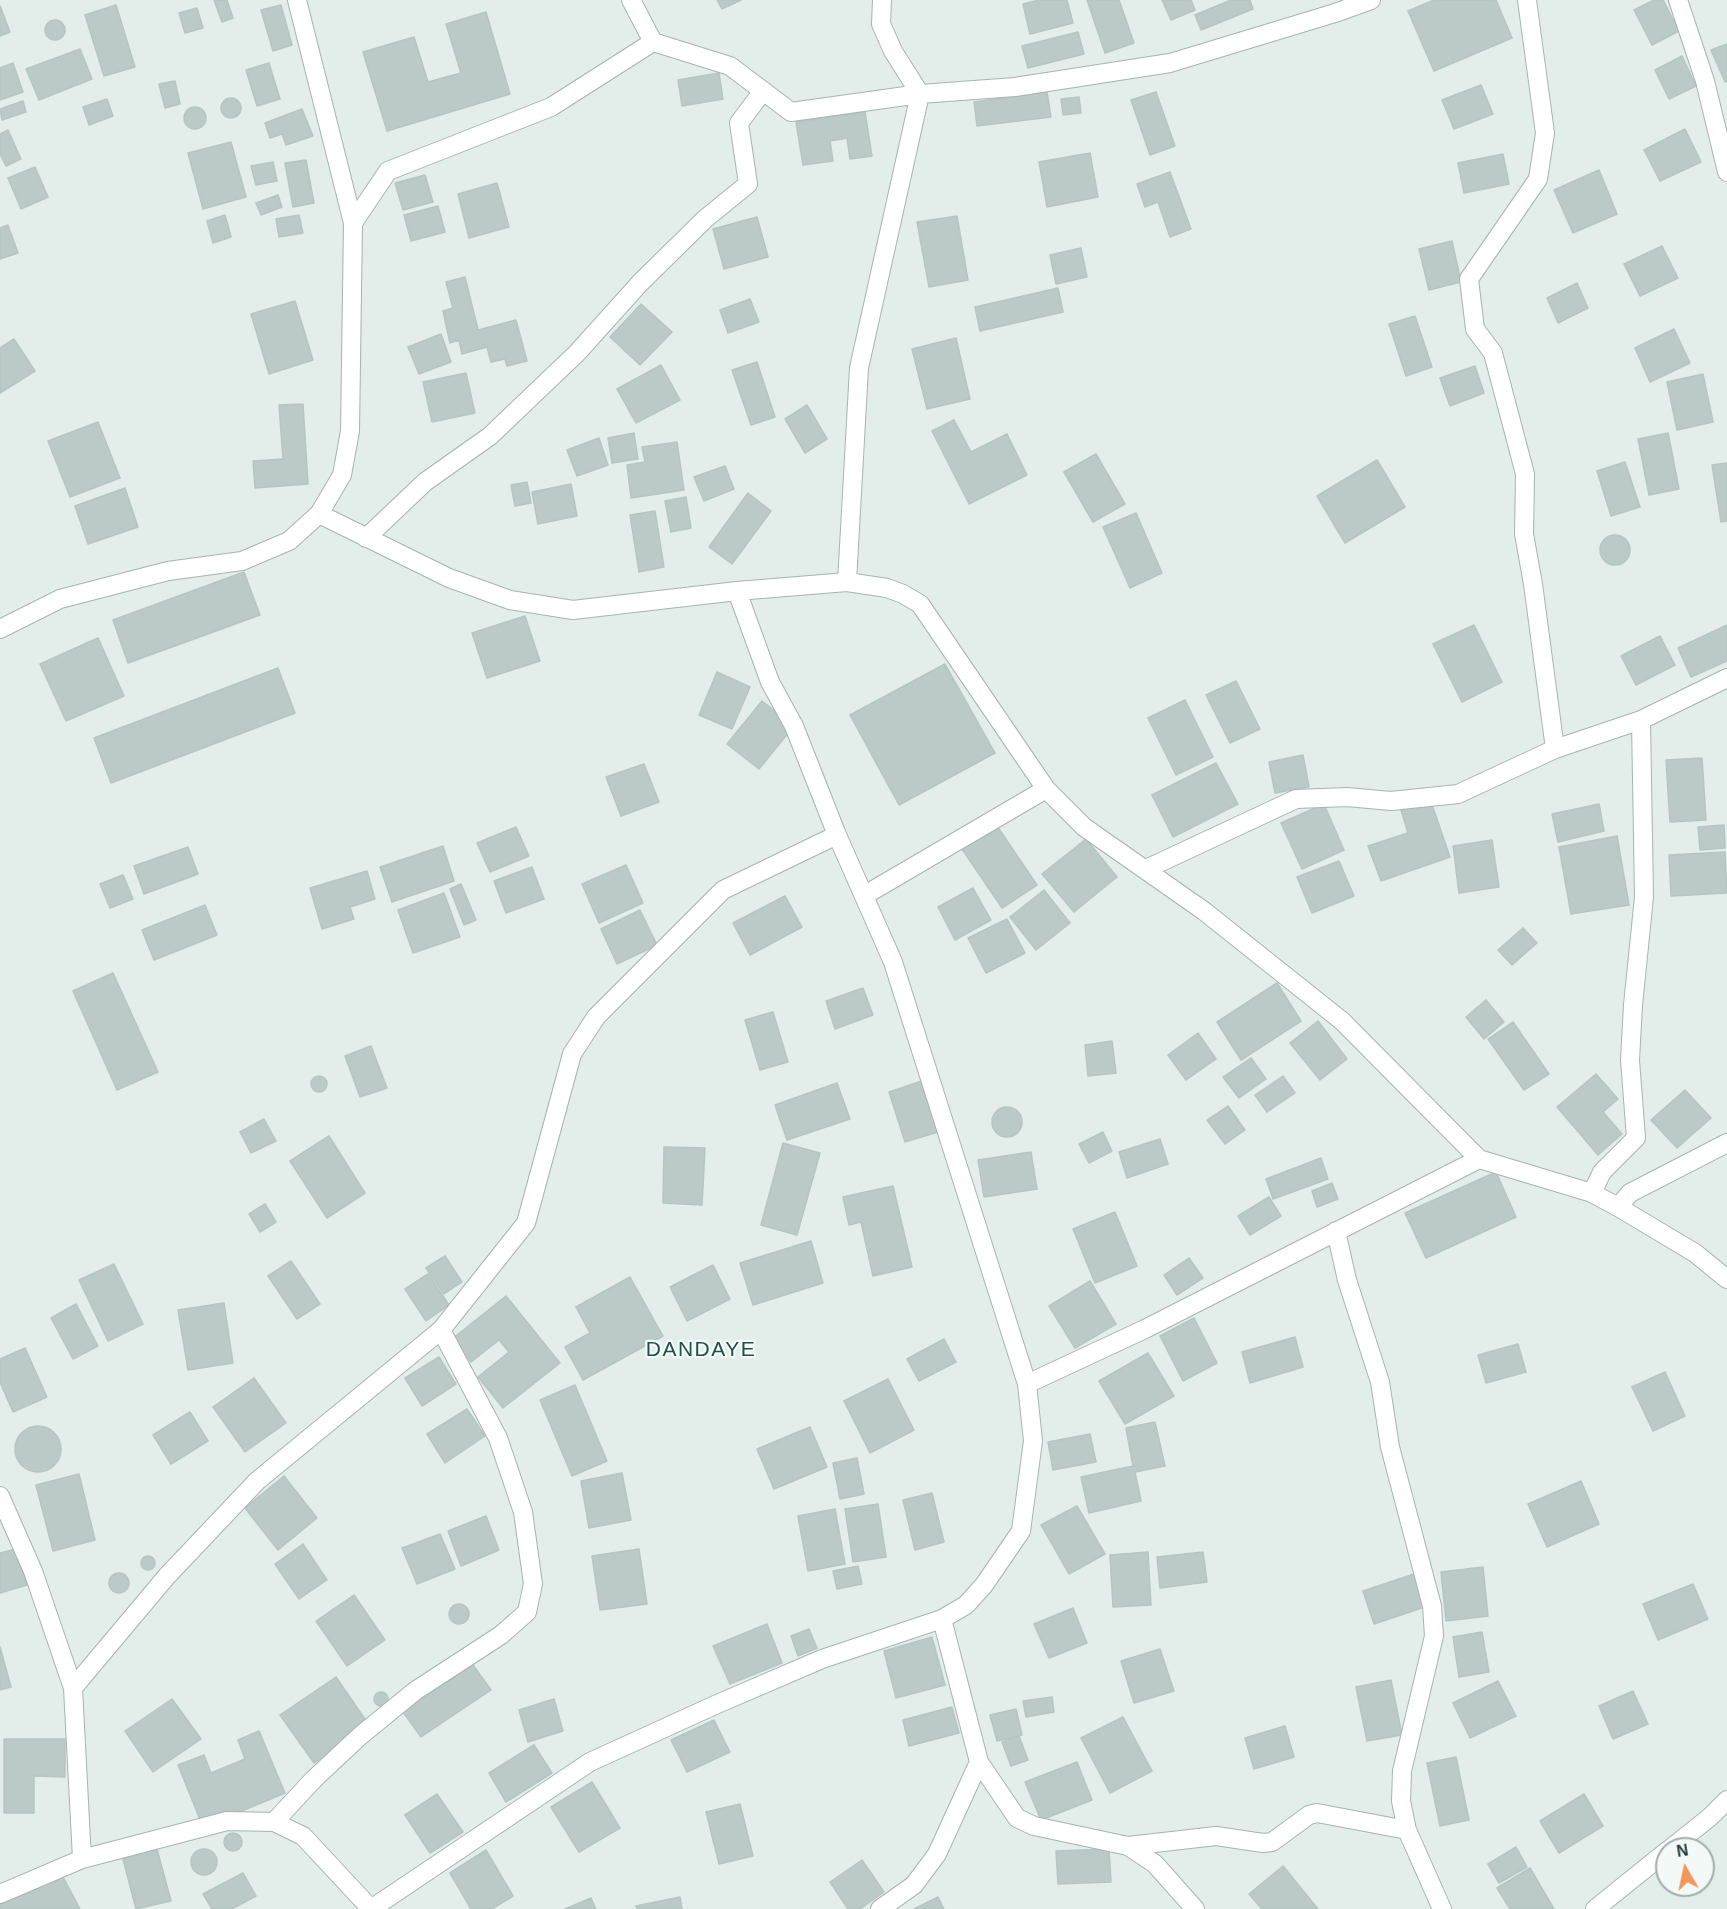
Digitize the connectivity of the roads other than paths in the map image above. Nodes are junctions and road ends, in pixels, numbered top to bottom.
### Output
1 (297, 0) edge
2 (631, 0) edge
3 (882, 0) edge
4 (1371, 0) edge
5 (1527, 0) edge
6 (1678, 0) edge
7 (653, 42) junction
8 (763, 91) junction
9 (920, 94) junction
10 (1727, 172) edge
11 (353, 223) junction
12 (319, 514) junction
13 (366, 538) junction
14 (847, 582) junction
15 (736, 591) junction
16 (0, 628) edge
17 (1727, 678) edge
18 (1641, 720) junction
19 (1555, 749) junction
20 (1046, 789) junction
21 (837, 835) junction
22 (1146, 869) junction
23 (865, 896) junction
24 (1727, 1143) edge
25 (1479, 1159) junction
26 (1592, 1193) junction
27 (1618, 1207) junction
28 (1336, 1231) junction
29 (1727, 1279) edge
30 (441, 1330) junction
31 (1027, 1384) junction
32 (0, 1496) edge
33 (942, 1620) junction
34 (72, 1688) junction
35 (979, 1762) junction
36 (1727, 1800) edge
37 (274, 1822) junction
38 (1407, 1830) junction
39 (1685, 1837) edge
40 (1128, 1846) junction
41 (82, 1859) junction
42 (1655, 1861) edge
43 (0, 1894) edge
44 (371, 1909) edge
45 (880, 1909) edge
46 (1195, 1909) edge
47 (1442, 1909) edge
48 (1595, 1909) edge

1 - 11 street
2 - 7 street
3 - 9 street
4 - 9 street
5 - 19 street
6 - 10 street
7 - 8 street
7 - 11 street
8 - 9 street
8 - 13 street
9 - 14 street
11 - 12 street
12 - 13 street
12 - 16 street
13 - 15 street
14 - 15 street
14 - 20 street
15 - 21 street
17 - 18 street
18 - 19 street
18 - 26 street
19 - 22 street
20 - 22 street
20 - 23 street
21 - 23 street
21 - 30 street
22 - 25 street
23 - 31 street
24 - 27 street
25 - 26 street
25 - 28 street
26 - 27 street
27 - 29 street
28 - 31 street
28 - 38 street
30 - 34 street
30 - 37 street
31 - 33 street
32 - 34 street
33 - 35 street
33 - 44 street
34 - 41 street
35 - 40 street
35 - 45 street
36 - 39 street
37 - 41 street
37 - 44 street
38 - 40 street
38 - 47 street
40 - 46 street
41 - 43 street
42 - 48 street

